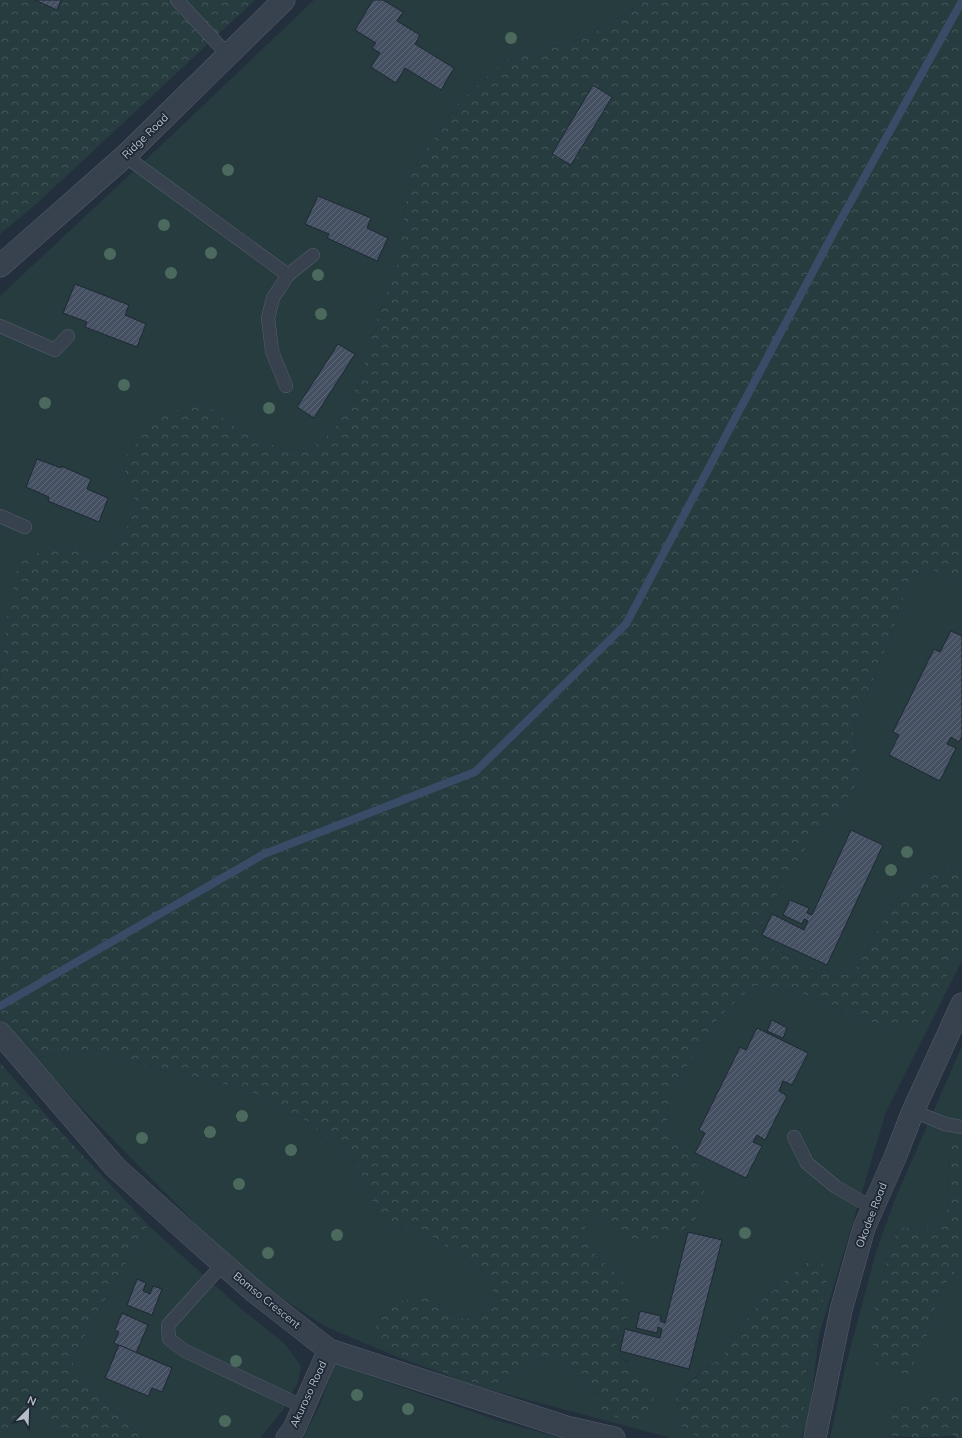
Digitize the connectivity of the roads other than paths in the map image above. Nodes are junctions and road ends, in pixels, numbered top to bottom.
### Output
1 (177, 0) edge
2 (284, 0) edge
3 (228, 55) junction
4 (125, 156) junction
5 (313, 255) dead end
6 (0, 266) edge
7 (288, 275) junction
8 (0, 326) edge
9 (68, 336) dead end
10 (286, 386) dead end
11 (0, 516) edge
12 (25, 527) dead end
13 (962, 1004) edge
14 (0, 1032) edge
15 (913, 1111) junction
16 (962, 1127) edge
17 (794, 1137) dead end
18 (873, 1208) junction
19 (223, 1264) junction
20 (329, 1350) junction
21 (304, 1406) junction
22 (287, 1438) edge
23 (614, 1438) edge
24 (815, 1438) edge

1 - 3 lane
2 - 3 street, Ridge Road
3 - 4 street, Ridge Road
4 - 6 street, Ridge Road
4 - 7 lane
5 - 7 lane
7 - 10 lane
8 - 9 lane
11 - 12 lane
13 - 15 street, Okodee Road
14 - 19 street, Bomso Crescent
15 - 16 lane
15 - 18 street, Okodee Road
17 - 18 lane
18 - 24 street, Okodee Road
19 - 20 street, Bomso Crescent
19 - 21 lane
20 - 21 street, Akuroso Road
20 - 23 street, Bomso Crescent
21 - 22 street, Akuroso Road

